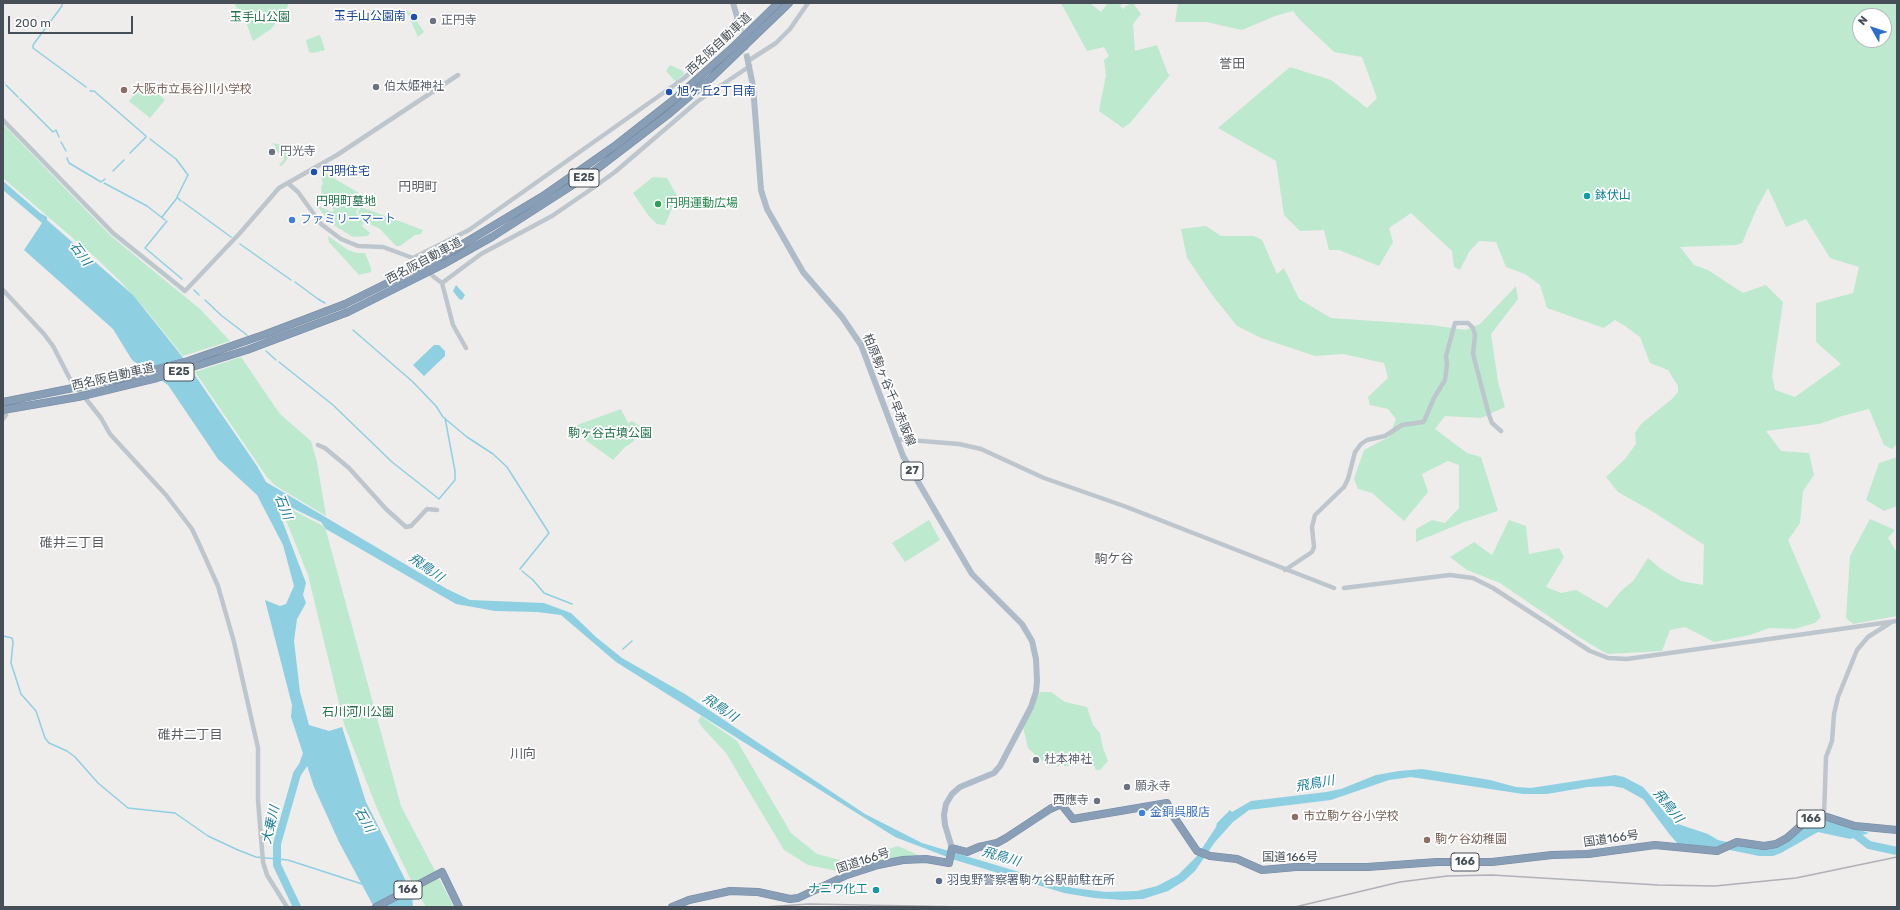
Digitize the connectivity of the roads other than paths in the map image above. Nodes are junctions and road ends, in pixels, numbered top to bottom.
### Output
1 (733, 3) edge
2 (778, 3) edge
3 (789, 3) edge
4 (808, 3) edge
5 (737, 18) junction
6 (740, 27) tunnel mouth
7 (748, 61) junction
8 (458, 75) dead end
9 (3, 120) edge
10 (289, 184) junction
11 (434, 276) tunnel mouth
12 (442, 284) junction
13 (3, 290) edge
14 (466, 348) dead end
15 (3, 402) edge
16 (4, 415) edge
17 (1501, 431) dead end
18 (896, 439) junction
19 (318, 445) dead end
20 (437, 510) dead end
21 (1285, 570) junction
22 (1334, 588) dead end
23 (1344, 588) dead end
24 (1897, 621) edge
25 (1891, 622) junction
26 (1824, 816) junction
27 (1897, 830) edge
28 (953, 849) junction
29 (288, 907) edge
30 (376, 907) edge
31 (459, 907) edge
32 (672, 907) edge

1 - 5 main road
2 - 15 highway, 西名阪自動車道 / E25, bridge
3 - 16 highway, 西名阪自動車道 / E25, bridge
4 - 7 street
5 - 6 main road
5 - 10 street
7 - 12 street
7 - 18 main road, 柏原駒ヶ谷千早赤阪線 / 27
8 - 10 street
9 - 10 street
11 - 12 street
12 - 14 street
13 - 29 street
17 - 21 street
18 - 21 street
18 - 28 main road, 柏原駒ヶ谷千早赤阪線 / 27
19 - 20 street
21 - 22 street
23 - 25 street
24 - 25 street
25 - 26 street
26 - 27 highway, 166
26 - 28 highway, 国道166号 / 166
28 - 32 highway, 国道166号
30 - 31 highway, 166

